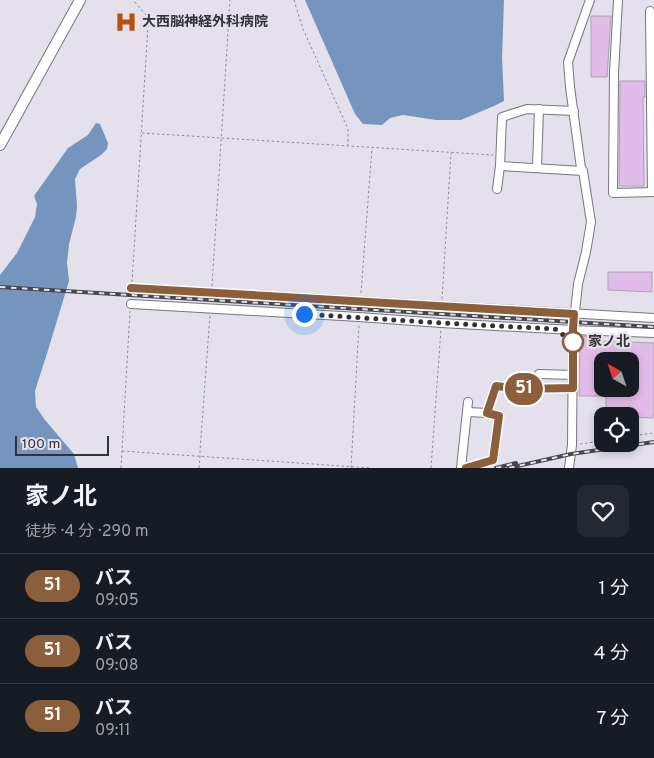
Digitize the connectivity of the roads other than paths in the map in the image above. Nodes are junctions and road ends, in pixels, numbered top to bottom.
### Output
1 (80, 0) edge
2 (590, 0) edge
3 (618, 0) edge
4 (650, 11) dead end
5 (539, 110) junction
6 (574, 112) junction
7 (0, 145) edge
8 (500, 166) junction
9 (537, 168) junction
10 (583, 171) junction
11 (497, 189) dead end
12 (653, 192) edge
13 (131, 288) road end
14 (131, 304) road end
15 (574, 314) junction
16 (654, 318) edge
17 (573, 330) junction
18 (654, 333) edge
19 (539, 374) dead end
20 (573, 375) junction
21 (573, 388) junction
22 (468, 402) dead end
23 (468, 412) junction
24 (487, 413) junction
25 (461, 468) edge
26 (466, 468) edge
27 (569, 468) edge

1 - 7 main road
2 - 6 street
3 - 12 street
4 - 12 street
5 - 6 street
5 - 8 street
5 - 9 street
6 - 10 street
8 - 9 street
8 - 11 street
9 - 10 street
10 - 15 street
13 - 15 street
14 - 17 street
15 - 16 street
15 - 17 street
17 - 18 street
17 - 20 street
19 - 20 street
20 - 21 street
21 - 24 street
21 - 27 street
22 - 23 street
23 - 24 street
23 - 25 street
24 - 26 street

